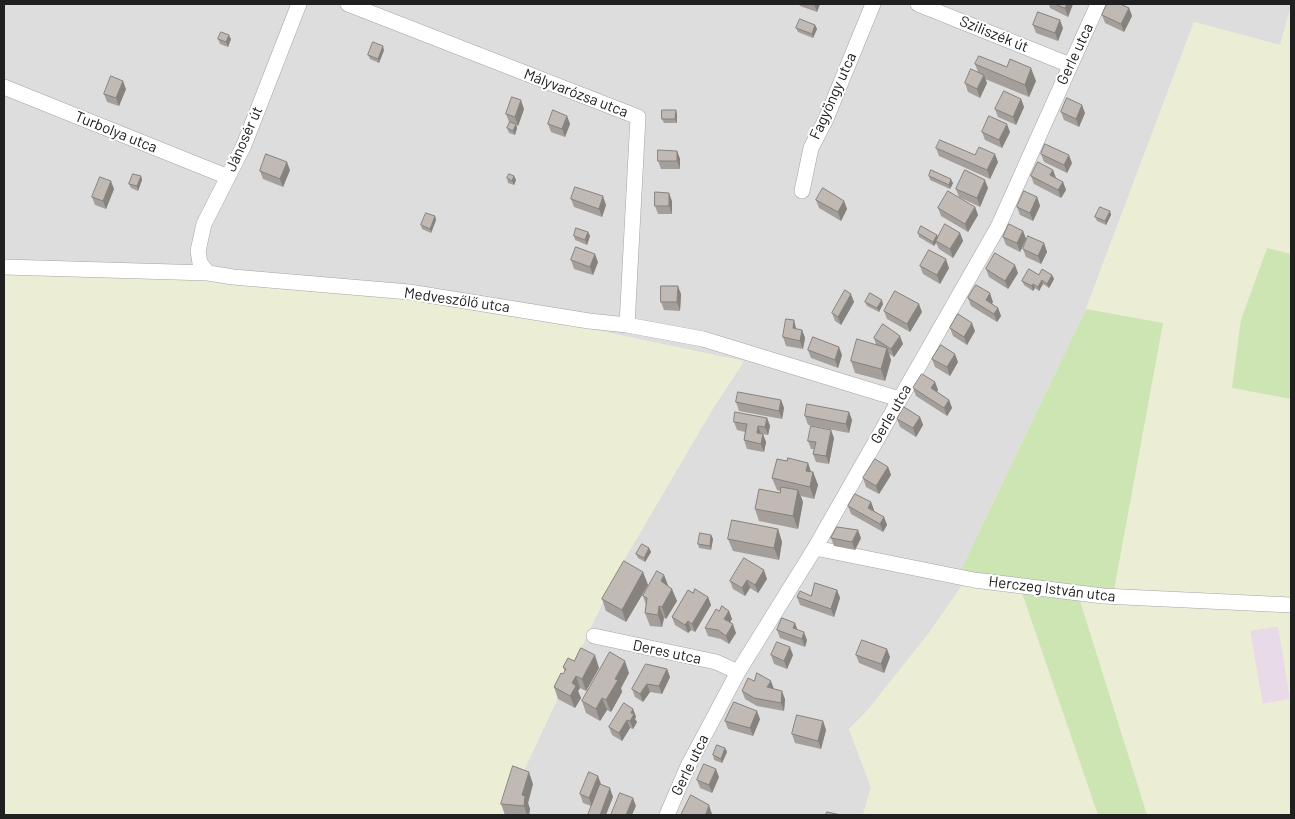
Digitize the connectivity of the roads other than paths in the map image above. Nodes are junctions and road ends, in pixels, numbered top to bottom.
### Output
1 (299, 4) edge
2 (348, 4) edge
3 (873, 4) edge
4 (918, 4) edge
5 (1098, 4) edge
6 (1070, 65) junction
7 (4, 87) edge
8 (228, 177) junction
9 (802, 191) dead end
10 (4, 267) edge
11 (208, 273) junction
12 (626, 324) junction
13 (899, 399) junction
14 (815, 548) junction
15 (1291, 605) edge
16 (594, 636) dead end
17 (738, 672) junction
18 (667, 815) edge

1 - 8 street, Jánosér út
2 - 12 street, Mályvarózsa utca
3 - 9 street, Fagyöngy utca
4 - 6 street, Sziliszék út
5 - 6 street, Gerle utca
6 - 13 street, Gerle utca
7 - 8 street, Turbolya utca
8 - 11 street, Jánosér út
10 - 11 street, Medveszőlő utca
11 - 12 street, Medveszőlő utca
12 - 13 street, Medveszőlő utca
13 - 14 street, Gerle utca
14 - 15 street, Herczeg István utca
14 - 17 street, Gerle utca
16 - 17 street, Deres utca
17 - 18 street, Gerle utca

